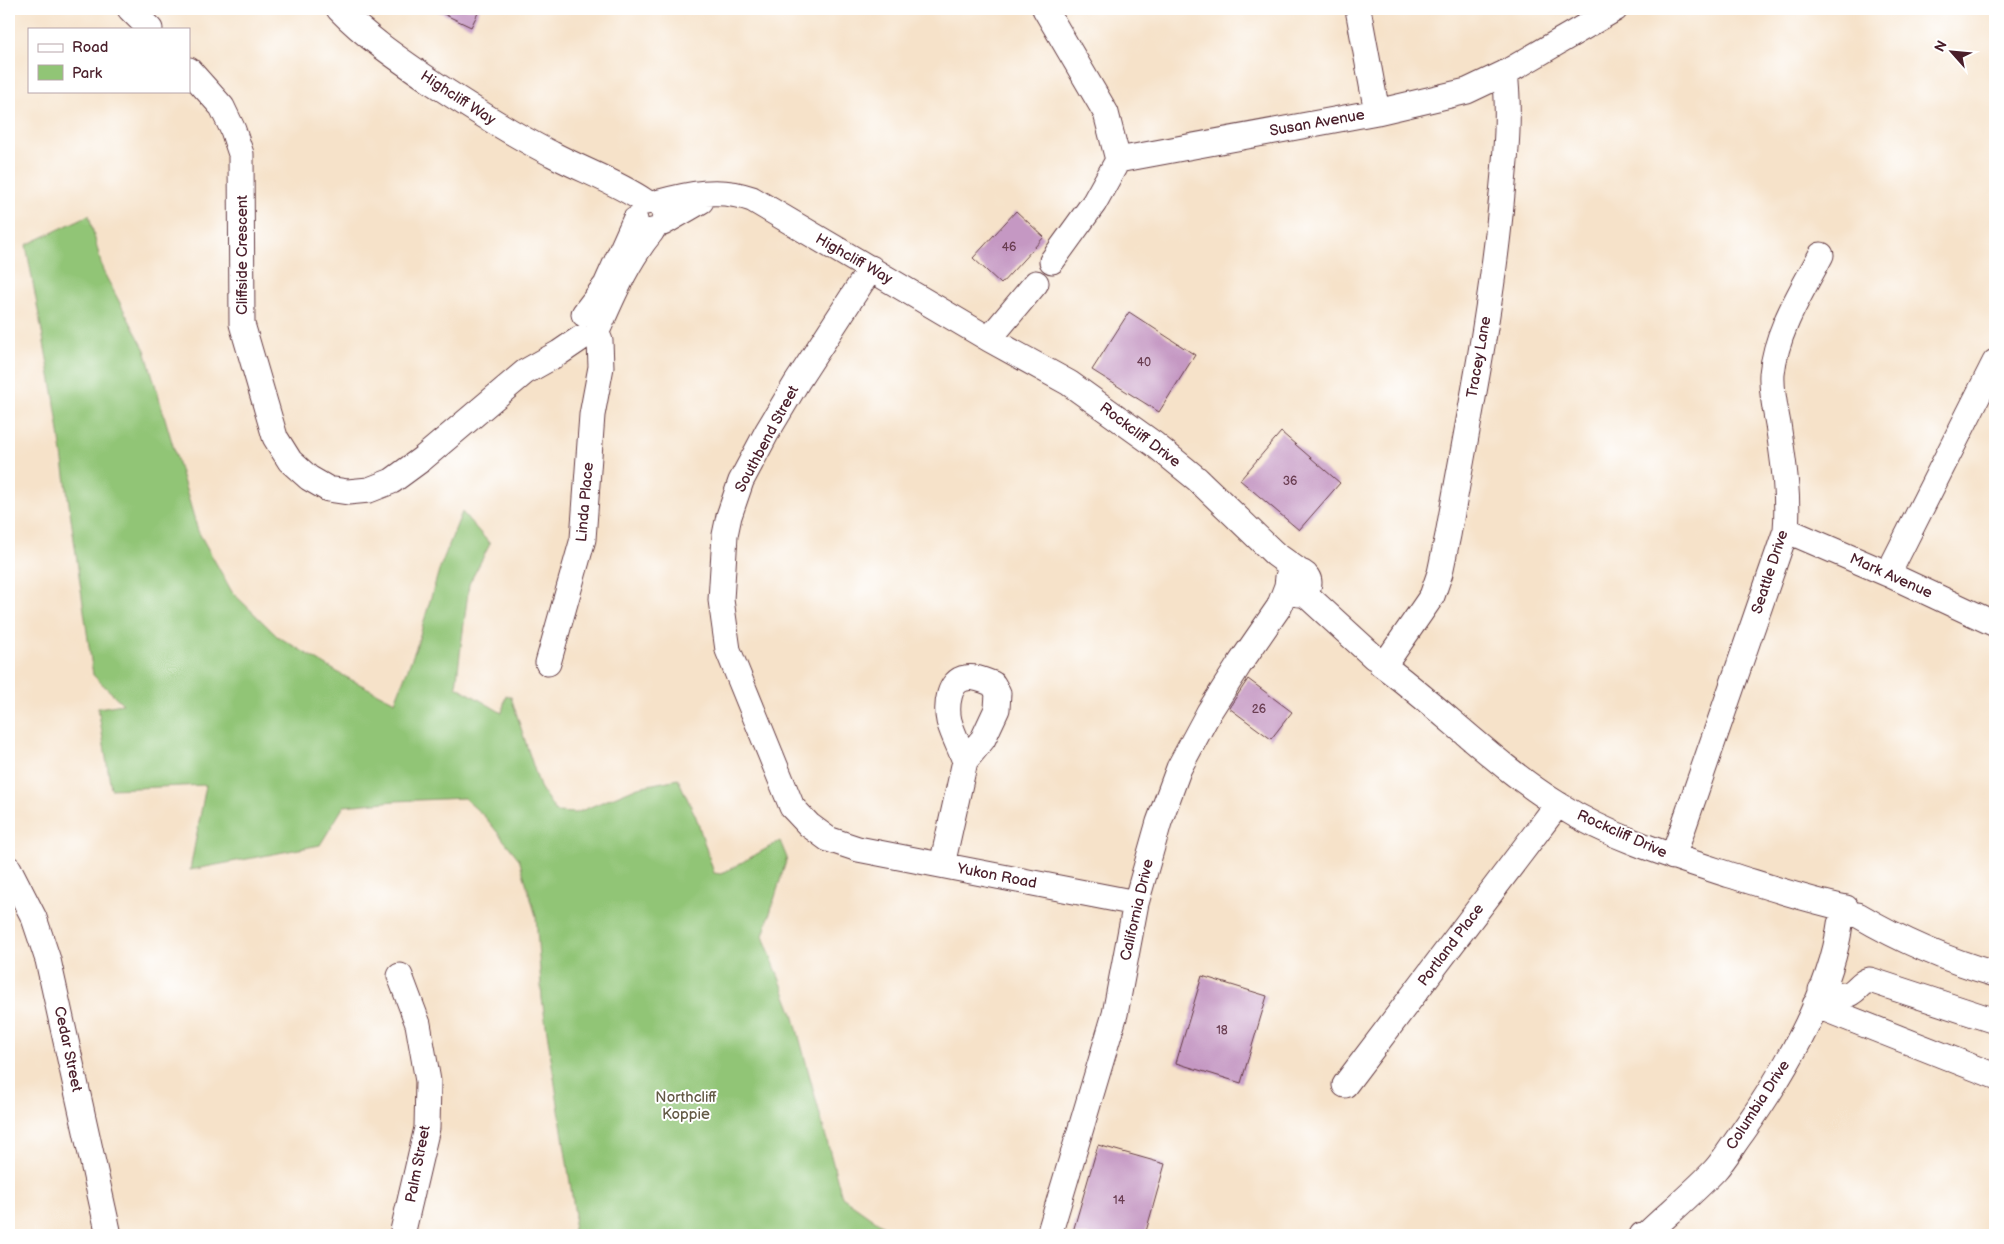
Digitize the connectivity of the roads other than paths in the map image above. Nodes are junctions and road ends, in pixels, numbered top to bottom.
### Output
1 (130, 9) edge
2 (339, 9) edge
3 (1045, 9) edge
4 (1358, 9) edge
5 (1616, 9) edge
6 (149, 28) edge
7 (190, 71) edge
8 (1505, 73) junction
9 (1377, 112) junction
10 (1118, 160) junction
11 (648, 215) junction
12 (1821, 255) dead end
13 (1052, 261) dead end
14 (871, 268) junction
15 (1036, 282) dead end
16 (587, 329) junction
17 (989, 339) junction
18 (1995, 362) edge
19 (1786, 530) junction
20 (1888, 574) junction
21 (1295, 588) junction
22 (1995, 624) edge
23 (1383, 654) junction
24 (548, 663) dead end
25 (966, 761) dead end
26 (1558, 804) junction
27 (858, 849) joint
28 (1673, 857) junction
29 (942, 865) junction
30 (9, 869) edge
31 (1136, 903) junction
32 (1847, 924) junction
33 (1995, 974) edge
34 (400, 976) dead end
35 (1818, 997) junction
36 (1995, 1021) edge
37 (1995, 1076) edge
38 (1345, 1085) dead end
39 (1647, 1234) edge
40 (109, 1235) edge
41 (402, 1235) edge
42 (1049, 1235) edge

1 - 6 street
2 - 11 street, Highcliff Way
3 - 10 street
4 - 9 street
5 - 8 street, Susan Avenue
7 - 16 street, Cliffside Crescent
8 - 9 street, Susan Avenue
8 - 23 street, Tracey Lane
9 - 10 street, Susan Avenue
10 - 13 street
11 - 14 street, Highcliff Way
11 - 16 street, Cliffside Crescent
12 - 19 street, Seattle Drive
14 - 17 street, Highcliff Way
14 - 27 street, Southbend Street
15 - 17 street
16 - 24 street, Linda Place
17 - 21 street, Rockcliff Drive
18 - 20 street
19 - 20 street, Mark Avenue
19 - 28 street, Seattle Drive
20 - 22 street, Mark Avenue
21 - 23 street, Rockcliff Drive
21 - 31 street, California Drive
23 - 26 street, Rockcliff Drive
25 - 29 street
26 - 28 street, Rockcliff Drive
26 - 38 street, Portland Place
27 - 29 street, Yukon Road
28 - 32 street, Rockcliff Drive
29 - 31 street, Yukon Road
30 - 40 street, Cedar Street
31 - 42 street, California Drive
32 - 33 street, Rockcliff Drive
32 - 35 street, Columbia Drive
34 - 41 street, Palm Street
35 - 36 street
35 - 37 street
35 - 39 street, Columbia Drive

